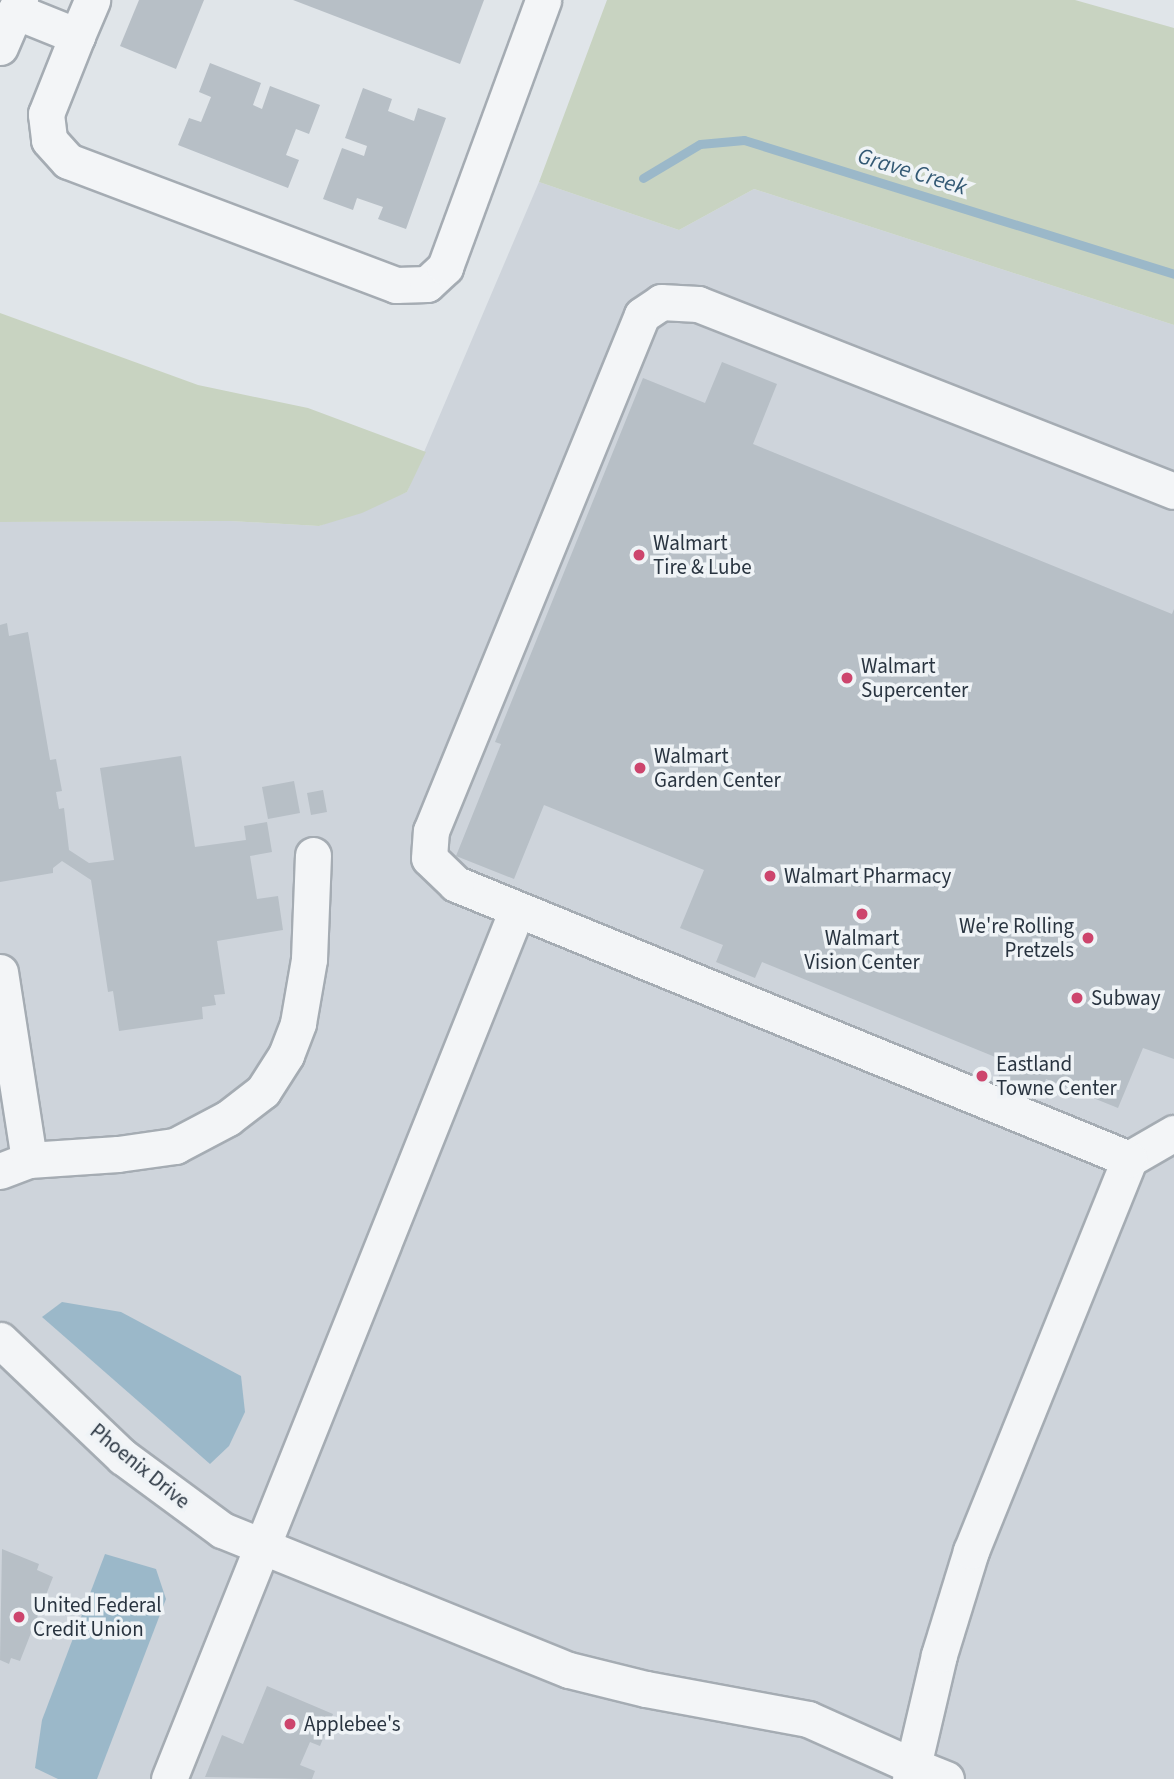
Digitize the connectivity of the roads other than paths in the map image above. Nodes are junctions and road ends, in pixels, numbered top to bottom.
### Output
1 (92, 0) edge
2 (543, 0) edge
3 (18, 6) edge
4 (77, 36) junction
5 (0, 47) edge
6 (1174, 491) edge
7 (313, 855) dead end
8 (517, 911) junction
9 (0, 972) edge
10 (1174, 1133) edge
11 (1129, 1159) junction
12 (15, 1166) edge
13 (0, 1340) edge
14 (262, 1546) junction
15 (912, 1773) edge
16 (169, 1779) edge
17 (946, 1779) edge

1 - 4 street
2 - 4 street
3 - 4 street
3 - 5 street
6 - 8 street
7 - 12 street
8 - 11 street
8 - 14 street
9 - 12 street
10 - 11 street
11 - 15 street
13 - 14 street, Phoenix Drive
14 - 15 street, Phoenix Drive
14 - 16 street
15 - 17 street, Phoenix Drive

